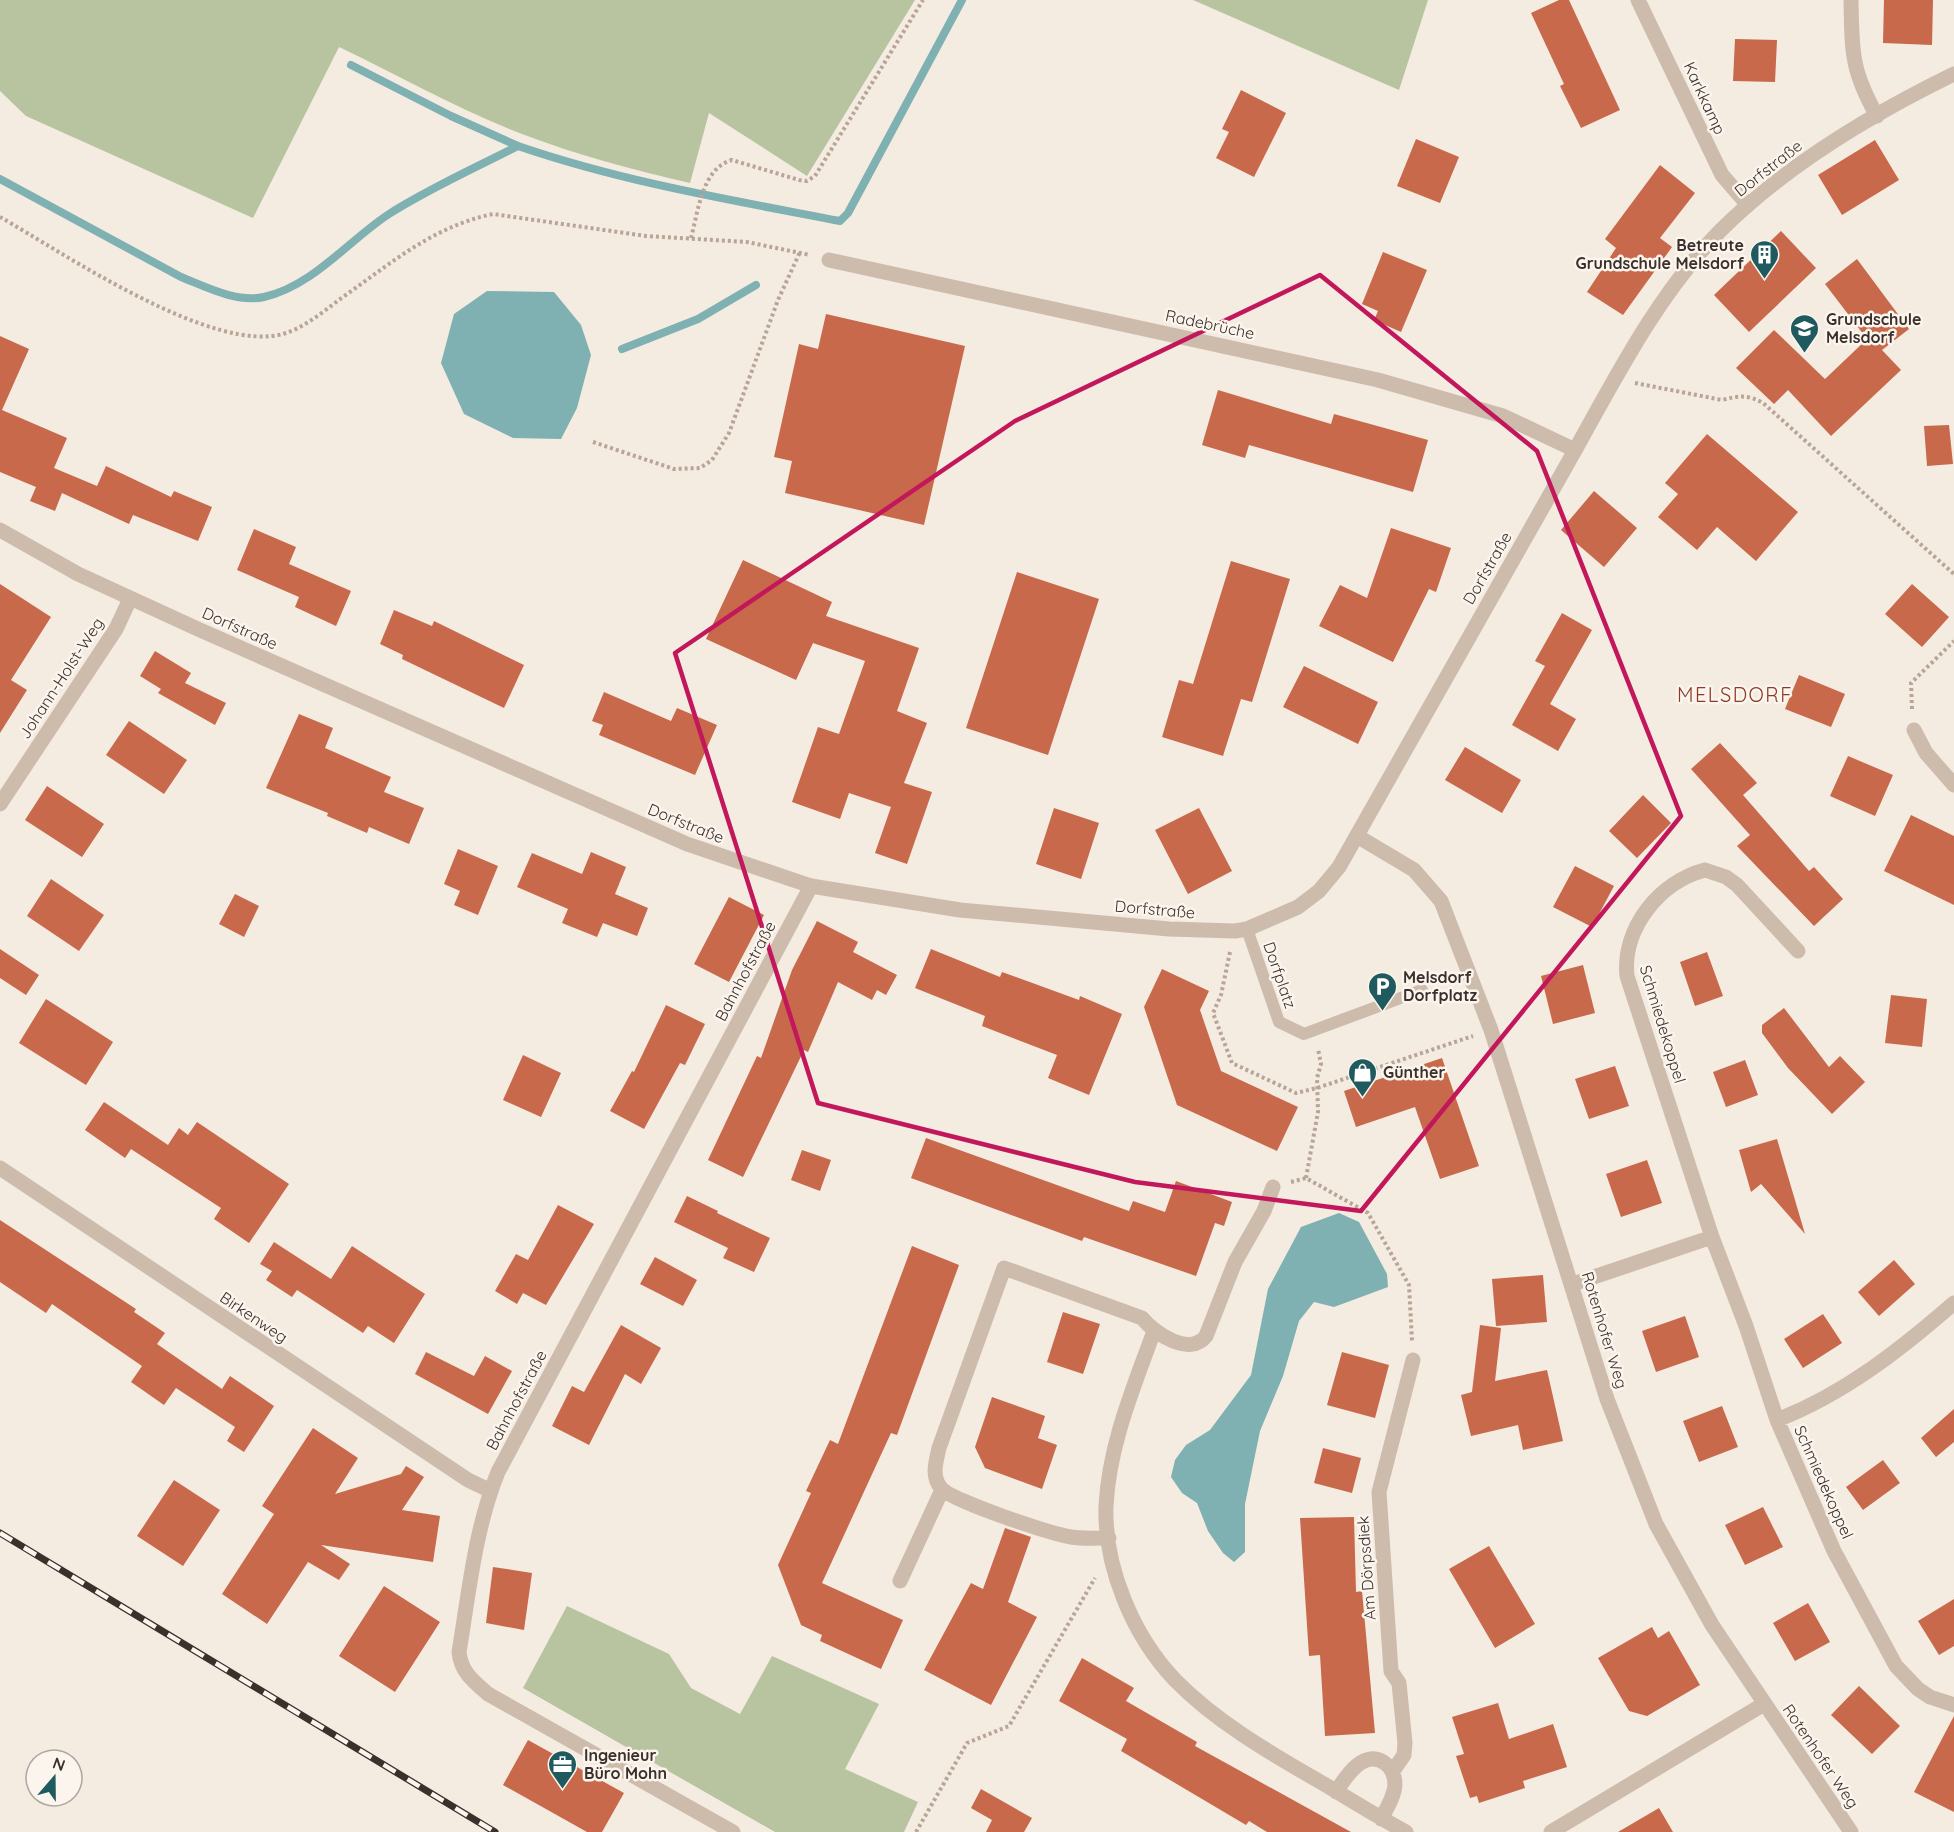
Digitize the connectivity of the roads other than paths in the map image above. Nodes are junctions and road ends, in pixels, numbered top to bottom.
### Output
1 (1638, 0) edge
2 (1851, 0) edge
3 (1954, 74) edge
4 (1877, 116) junction
5 (1748, 205) junction
6 (829, 260) road end
7 (1575, 450) junction
8 (0, 530) edge
9 (130, 599) junction
10 (1914, 730) road end
11 (1954, 785) edge
12 (0, 804) edge
13 (1357, 836) junction
14 (811, 886) junction
15 (1247, 929) junction
16 (1798, 951) dead end
17 (1422, 990) dead end
18 (0, 1168) edge
19 (1273, 1187) dead end
20 (1712, 1237) junction
21 (1572, 1284) junction
22 (1954, 1303) edge
23 (1154, 1332) junction
24 (1413, 1360) road end
25 (1777, 1420) junction
26 (942, 1490) junction
27 (491, 1491) junction
28 (1109, 1538) junction
29 (900, 1581) dead end
30 (1764, 1704) junction
31 (1954, 1705) edge
32 (1393, 1772) junction
33 (1336, 1792) junction
34 (1381, 1819) junction
35 (733, 1832) edge
36 (1406, 1832) edge
37 (1551, 1832) edge
38 (1851, 1832) edge

1 - 5 street, Karkkamp
2 - 4 street
3 - 4 street, Dorfstraße
4 - 5 street, Dorfstraße
5 - 7 street, Dorfstraße
6 - 7 street, Radebrüche
7 - 13 street, Dorfstraße
8 - 9 street, Dorfstraße
9 - 12 street, Johann-Holst-Weg
9 - 14 street, Dorfstraße
10 - 11 street
13 - 15 street, Dorfstraße
13 - 21 street, Rotenhofer Weg
14 - 15 street, Dorfstraße
14 - 27 street, Bahnhofstraße
15 - 17 lane, Dorfplatz
16 - 20 street, Schmiedekoppel
18 - 27 street, Birkenweg
19 - 23 street
20 - 21 street
20 - 25 street, Schmiedekoppel
21 - 30 street, Rotenhofer Weg
22 - 25 street
23 - 26 street
23 - 28 street
24 - 32 street, Am Dörpsdiek
25 - 31 street, Schmiedekoppel
26 - 28 street
26 - 29 street
27 - 35 street, Bahnhofstraße
28 - 33 street
30 - 37 street
30 - 38 street, Rotenhofer Weg
32 - 33 street
32 - 34 street, Am Dörpsdiek
33 - 34 street
34 - 36 street

